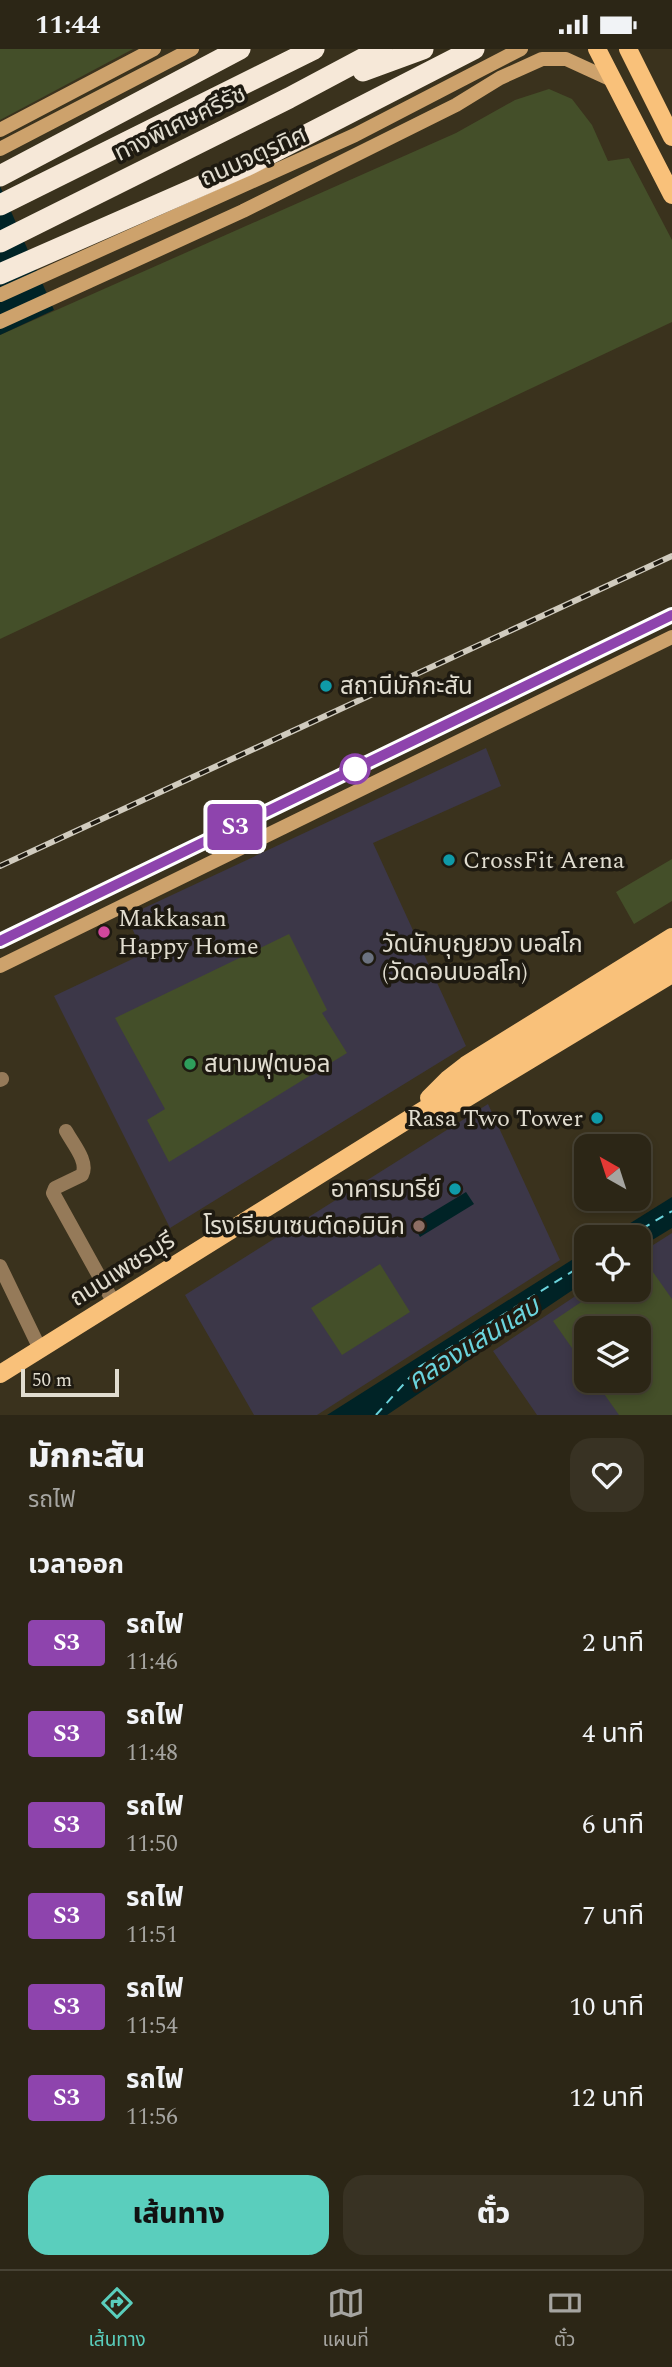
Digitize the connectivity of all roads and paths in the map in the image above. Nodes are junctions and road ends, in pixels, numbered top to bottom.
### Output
1 (154, 49) edge
2 (192, 49) edge
3 (240, 49) edge
4 (306, 49) edge
5 (314, 49) edge
6 (381, 49) edge
7 (423, 49) edge
8 (474, 49) edge
9 (521, 49) edge
10 (597, 49) edge
11 (628, 49) edge
12 (281, 64) junction
13 (614, 81) junction
14 (289, 98) junction
15 (0, 130) edge
16 (672, 137) edge
17 (0, 149) edge
18 (0, 176) edge
19 (672, 195) edge
20 (0, 205) edge
21 (0, 242) edge
22 (0, 274) edge
23 (0, 295) edge
24 (0, 323) edge
25 (672, 637) edge
26 (672, 937) edge
27 (672, 955) edge
28 (0, 966) edge
29 (672, 974) edge
30 (412, 1116) junction
31 (66, 1131) dead end
32 (0, 1266) edge
33 (114, 1303) junction
34 (40, 1349) junction
35 (0, 1374) edge

1 - 15 main road
2 - 17 main road
3 - 18 highway
4 - 12 highway
5 - 12 highway, ทางพิเศษศรีรัช
6 - 14 highway, ทางพิเศษศรีรัช
7 - 14 highway
8 - 22 highway
9 - 23 main road, ถนนจตุรทิศ
10 - 13 main road
11 - 16 main road
12 - 20 highway, ทางพิเศษศรีรัช
13 - 19 main road
13 - 24 main road
14 - 21 highway, ทางพิเศษศรีรัช
25 - 28 main road
26 - 30 main road, ถนนเพชรบุรี
27 - 30 main road, ถนนเพชรบุรี
29 - 30 main road, ถนนเพชรบุรี
30 - 33 main road, ถนนเพชรบุรี
31 - 33 street
32 - 34 street
33 - 34 main road, ถนนเพชรบุรี
34 - 35 main road, ถนนเพชรบุรี

